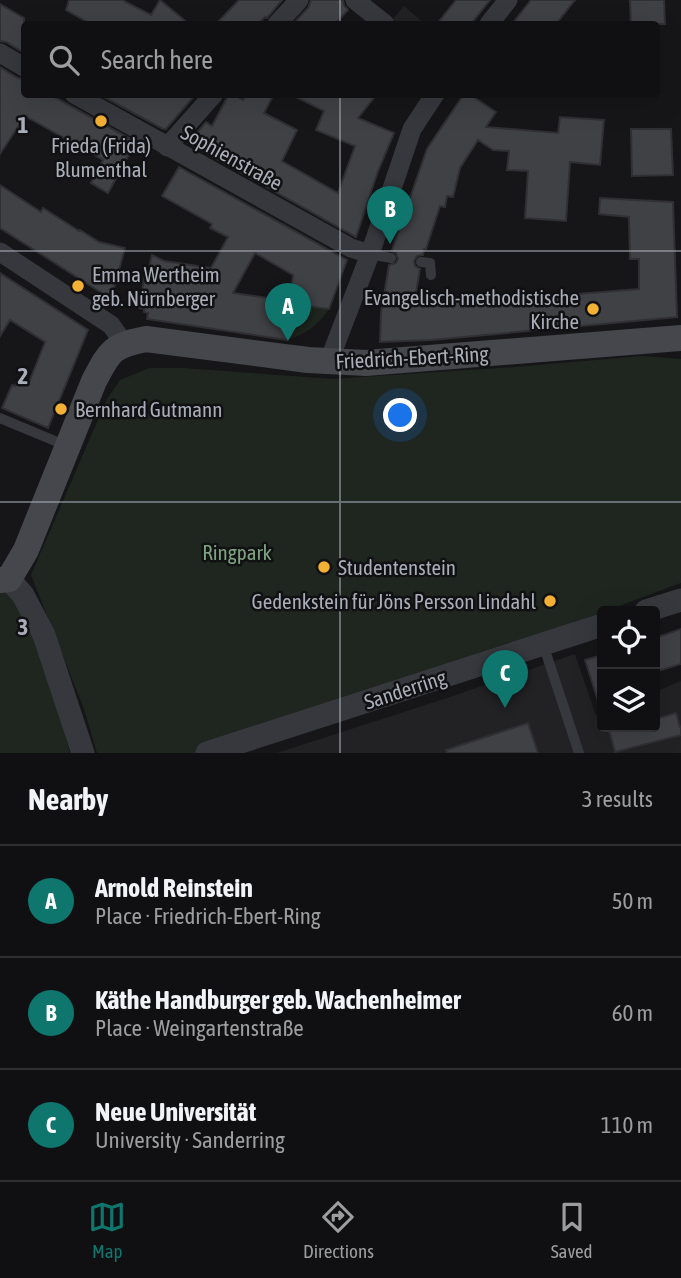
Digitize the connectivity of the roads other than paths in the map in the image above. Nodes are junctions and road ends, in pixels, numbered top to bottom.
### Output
1 (299, 0) edge
2 (355, 0) edge
3 (508, 0) edge
4 (280, 21) edge
5 (380, 21) edge
6 (491, 21) edge
7 (0, 53) edge
8 (21, 65) edge
9 (81, 98) edge
10 (210, 98) edge
11 (432, 98) edge
12 (167, 147) junction
13 (0, 252) edge
14 (370, 254) junction
15 (391, 258) dead end
16 (421, 262) dead end
17 (431, 275) dead end
18 (681, 338) edge
19 (124, 344) junction
20 (329, 361) junction
21 (0, 418) edge
22 (68, 447) junction
23 (4, 580) edge
24 (681, 600) edge
25 (660, 607) edge
26 (597, 627) edge
27 (543, 644) junction
28 (83, 753) edge
29 (207, 753) edge
30 (579, 753) edge

1 - 4 street
2 - 5 street
3 - 6 street
7 - 8 street
9 - 12 street, Sophienstraße
10 - 12 street
11 - 14 street
12 - 14 street, Sophienstraße
13 - 19 street
14 - 15 lane
14 - 20 street
16 - 17 lane
18 - 20 main road, Friedrich-Ebert-Ring
19 - 20 main road, Friedrich-Ebert-Ring
19 - 22 main road
21 - 22 lane
22 - 23 main road
23 - 28 street
24 - 25 street
26 - 27 street, Sanderring
27 - 29 street, Sanderring
27 - 30 lane

